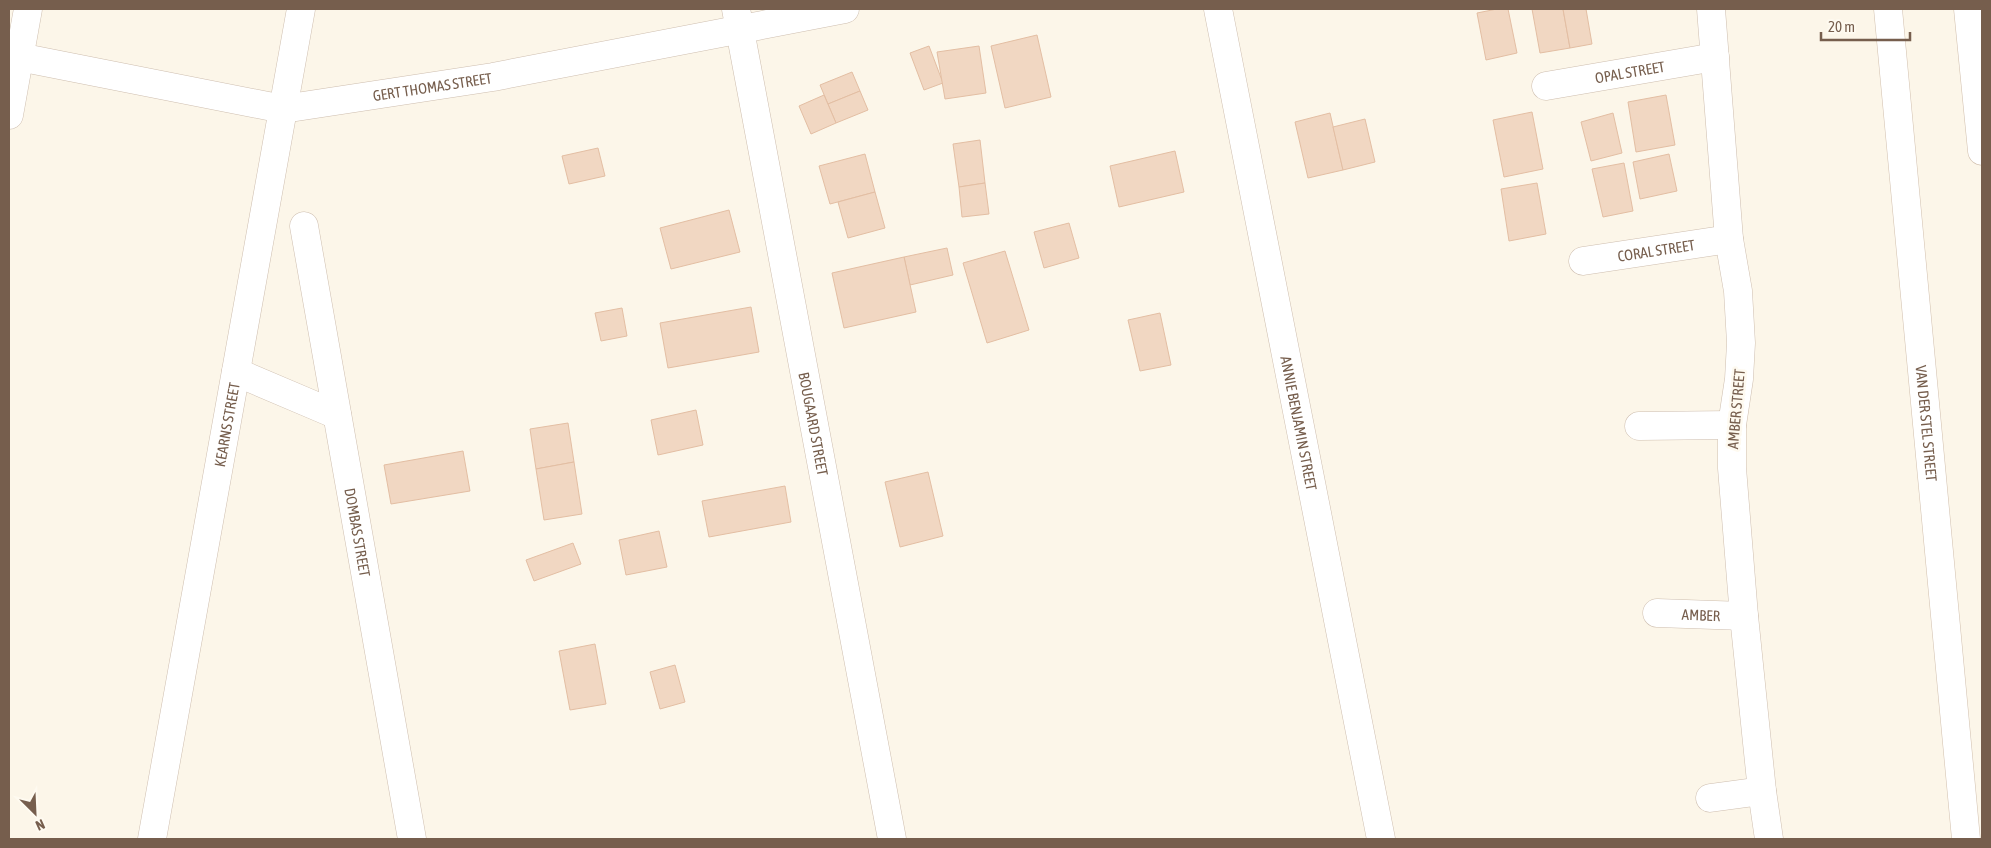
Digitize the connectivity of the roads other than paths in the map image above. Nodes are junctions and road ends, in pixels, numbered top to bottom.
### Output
1 (28, 9) edge
2 (301, 9) edge
3 (845, 9) edge
4 (1218, 9) edge
5 (1712, 9) edge
6 (1888, 9) edge
7 (1968, 9) edge
8 (738, 18) edge
9 (19, 57) junction
10 (1715, 57) junction
11 (1546, 86) dead end
12 (283, 110) junction
13 (9, 115) edge
14 (1982, 151) edge
15 (304, 226) dead end
16 (1729, 239) junction
17 (1583, 262) dead end
18 (236, 372) junction
19 (337, 415) junction
20 (1732, 425) junction
21 (1639, 426) dead end
22 (1656, 613) dead end
23 (1744, 616) junction
24 (1762, 791) junction
25 (1710, 798) dead end
26 (152, 839) edge
27 (412, 839) edge
28 (892, 839) edge
29 (1381, 839) edge
30 (1769, 839) edge
31 (1966, 839) edge

1 - 9 street
2 - 12 street, KEARNS STREET
3 - 8 street, GERT THOMAS STREET
4 - 29 street, ANNIE BENJAMIN STREET
5 - 10 street, AMBER STREET
6 - 31 street, VAN DER STEL STREET
7 - 14 street
8 - 12 street, GERT THOMAS STREET
8 - 28 street, BOUGAARD STREET
9 - 12 street, GERT THOMAS STREET
9 - 13 street
10 - 11 street, OPAL STREET
10 - 16 street, AMBER STREET
12 - 18 street, KEARNS STREET
15 - 19 street, DOMBAS STREET
16 - 17 street, CORAL STREET
16 - 20 street, AMBER STREET
18 - 19 street
18 - 26 street, KEARNS STREET
19 - 27 street, DOMBAS STREET
20 - 21 street
20 - 23 street, AMBER STREET
22 - 23 street, AMBER
23 - 24 street, AMBER STREET
24 - 25 street
24 - 30 street, AMBER STREET

